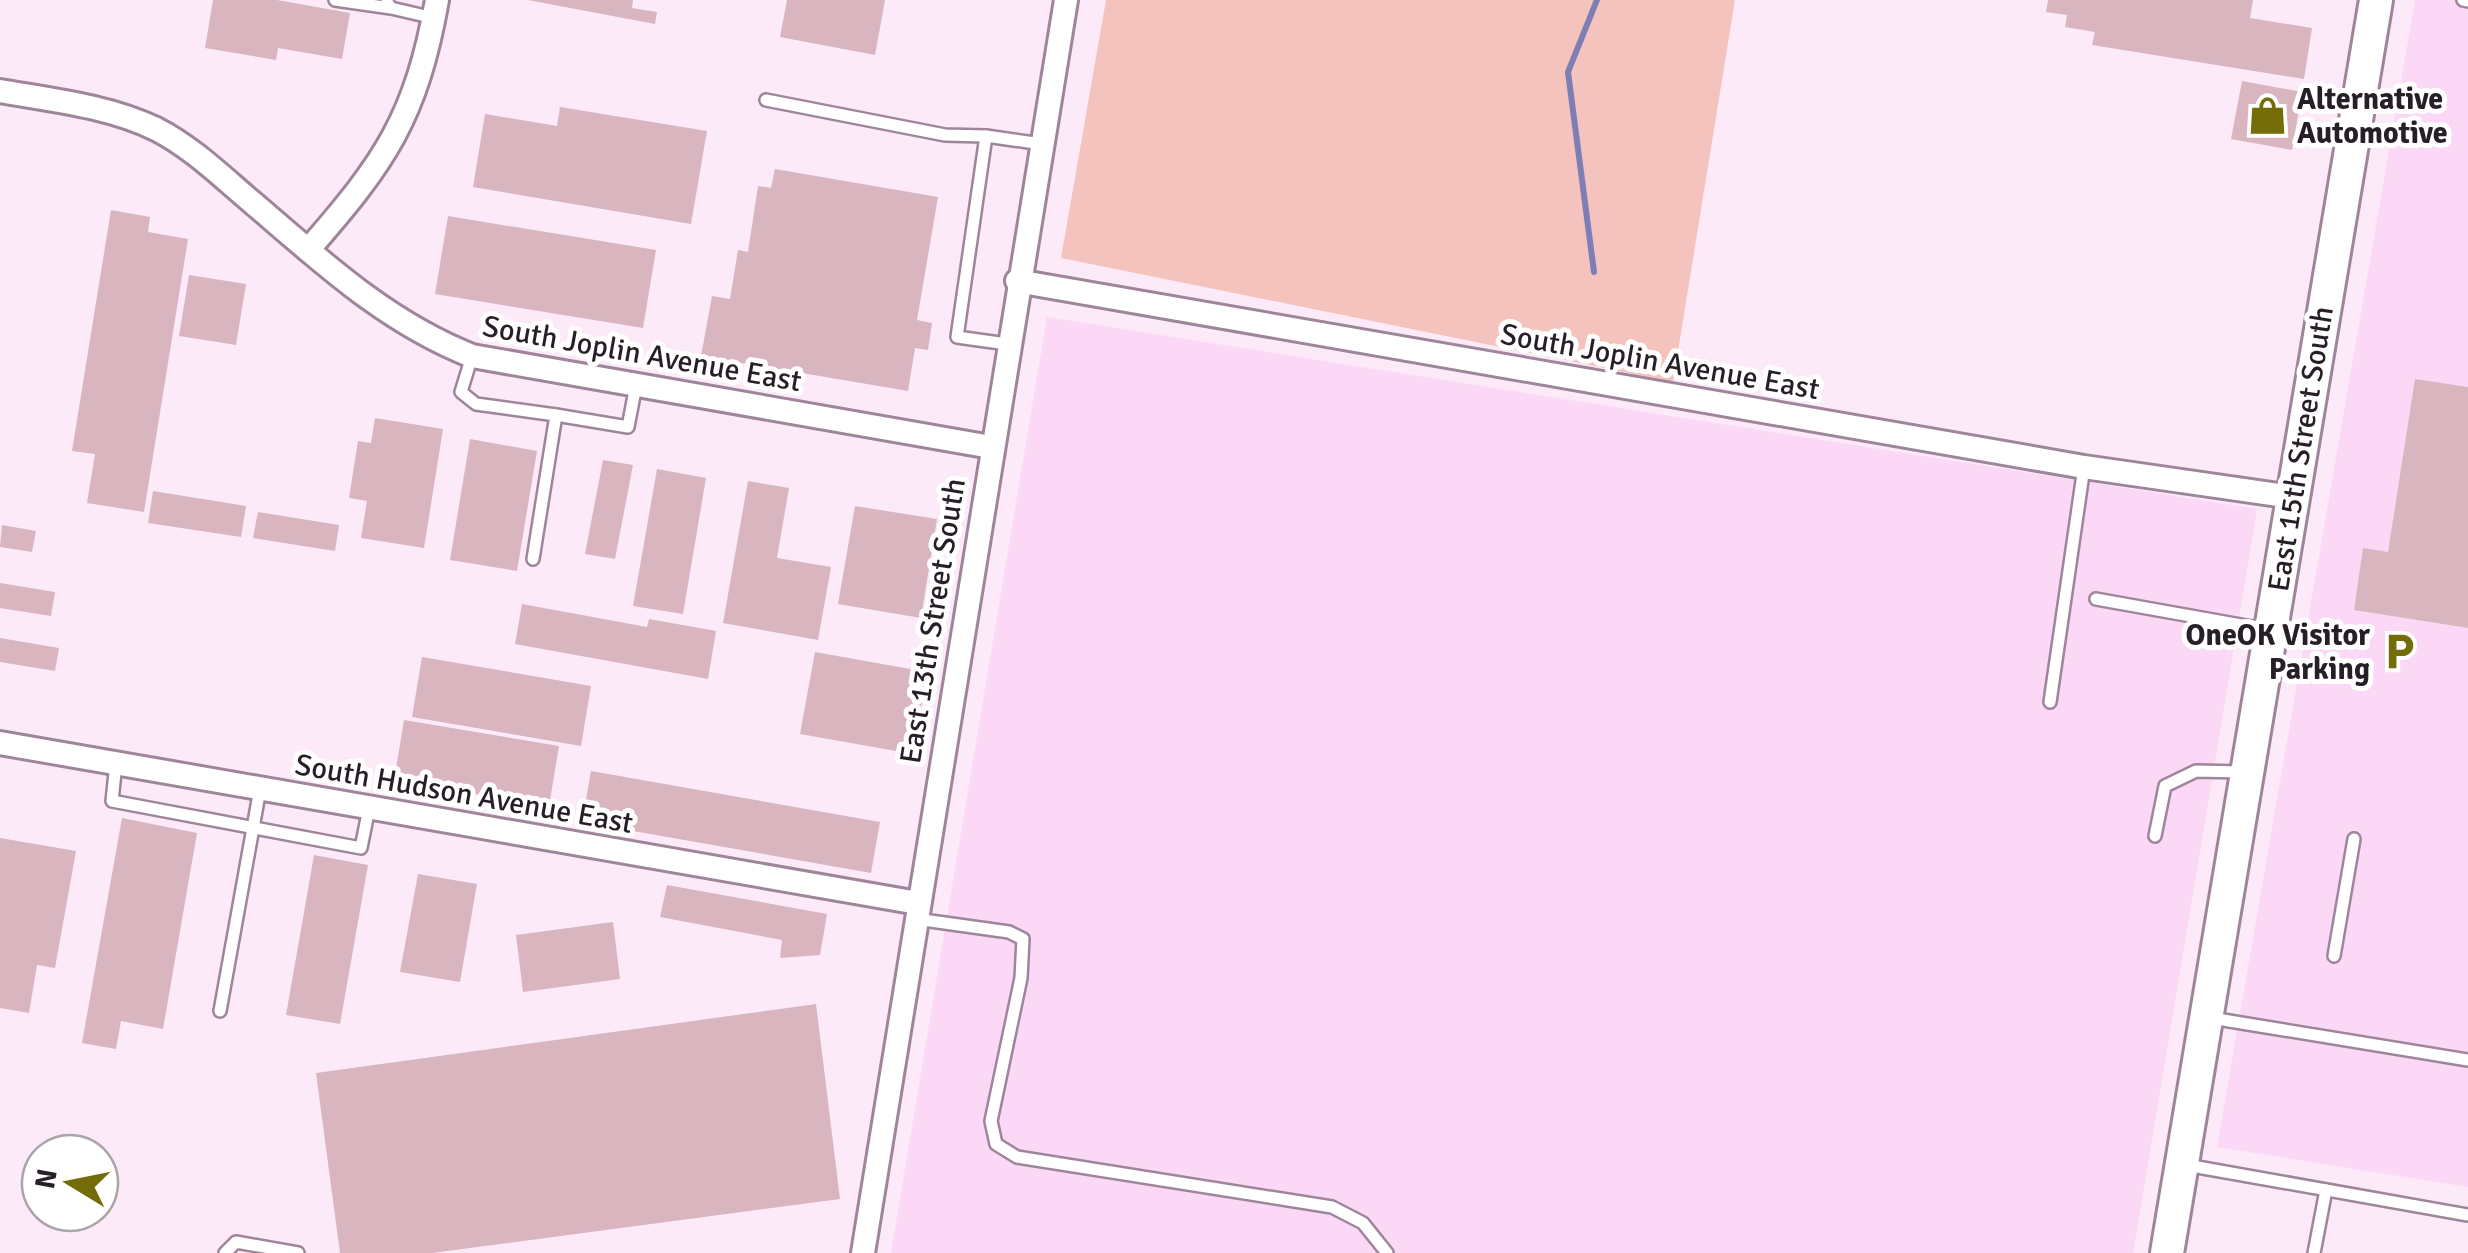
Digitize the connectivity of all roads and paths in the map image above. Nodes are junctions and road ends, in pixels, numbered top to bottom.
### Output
1 (336, 0) edge
2 (1066, 0) edge
3 (2376, 0) edge
4 (388, 4) edge
5 (435, 9) edge
6 (0, 92) edge
7 (766, 100) dead end
8 (986, 136) junction
9 (1042, 144) junction
10 (308, 250) junction
11 (1017, 281) junction
12 (1007, 344) junction
13 (472, 356) junction
14 (636, 384) junction
15 (556, 415) junction
16 (991, 447) junction
17 (2084, 468) junction
18 (2293, 497) junction
19 (534, 559) dead end
20 (2096, 599) dead end
21 (2271, 630) junction
22 (2050, 702) dead end
23 (0, 743) edge
24 (116, 763) junction
25 (2248, 772) junction
26 (260, 789) junction
27 (369, 808) junction
28 (254, 830) junction
29 (2155, 836) dead end
30 (2354, 840) dead end
31 (917, 911) junction
32 (2334, 956) dead end
33 (220, 1011) dead end
34 (2206, 1017) junction
35 (2468, 1060) edge
36 (2182, 1164) junction
37 (2326, 1190) junction
38 (2468, 1215) edge
39 (224, 1253) edge
40 (298, 1253) edge
41 (863, 1253) edge
42 (1388, 1253) edge
43 (2167, 1253) edge
44 (2314, 1253) edge

1 - 4 lane
2 - 9 street, East 13th Street South
3 - 18 main road, East 15th Street South
4 - 5 lane
5 - 10 street
6 - 10 street, South Joplin Avenue East
7 - 8 lane
8 - 9 lane
8 - 12 lane
9 - 11 street, East 13th Street South
10 - 13 street, South Joplin Avenue East
11 - 12 street, East 13th Street South
11 - 17 street, South Joplin Avenue East
12 - 16 street, East 13th Street South
13 - 14 street, South Joplin Avenue East
13 - 15 lane
14 - 15 lane
14 - 16 street, South Joplin Avenue East
15 - 19 lane
16 - 31 street, East 13th Street South
17 - 18 street, South Joplin Avenue East
17 - 22 lane
18 - 21 main road, East 15th Street South
20 - 21 lane
21 - 25 main road, East 15th Street South
23 - 24 street, South Hudson Avenue East
24 - 26 street, South Hudson Avenue East
24 - 28 lane
25 - 29 lane
25 - 34 main road, East 15th Street South
26 - 27 street, South Hudson Avenue East
26 - 28 lane
27 - 28 lane
27 - 31 street, South Hudson Avenue East
28 - 33 lane
30 - 32 lane
31 - 41 street, East 13th Street South
31 - 42 lane
34 - 35 lane
34 - 36 main road, East 15th Street South
36 - 37 lane
36 - 43 main road, East 15th Street South
37 - 38 lane
37 - 44 lane
39 - 40 lane

